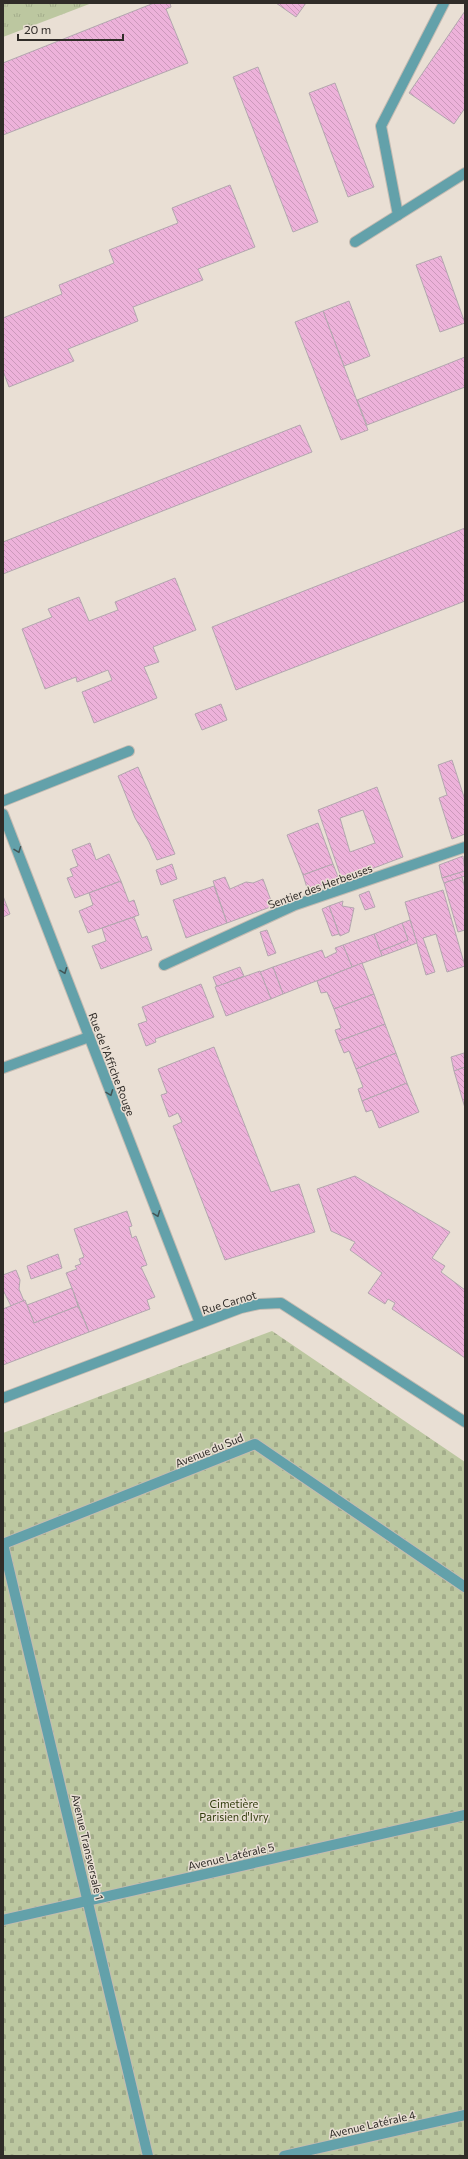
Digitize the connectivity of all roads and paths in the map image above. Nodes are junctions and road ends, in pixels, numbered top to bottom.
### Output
1 (444, 3) edge
2 (465, 173) edge
3 (398, 214) junction
4 (354, 242) dead end
5 (129, 751) dead end
6 (3, 801) edge
7 (3, 814) edge
8 (465, 847) edge
9 (164, 965) dead end
10 (89, 1037) junction
11 (3, 1068) edge
12 (200, 1323) junction
13 (3, 1398) edge
14 (465, 1422) edge
15 (3, 1544) edge
16 (465, 1587) edge
17 (465, 1815) edge
18 (89, 1901) junction
19 (3, 1920) edge
20 (465, 2115) edge
21 (148, 2156) edge
22 (284, 2156) edge

1 - 3 street
2 - 3 street
3 - 4 street
5 - 6 street
7 -> 10 street, Rue de l'Affiche Rouge
8 - 9 street, Sentier des Herbeuses
10 - 11 street
10 -> 12 street, Rue de l'Affiche Rouge
12 - 13 street, Rue Carnot
12 - 14 street, Rue Carnot
15 - 16 street, Avenue du Sud
15 - 18 street, Avenue Transversale 1
17 - 18 street, Avenue Latérale 5
18 - 19 street, Avenue Latérale 5
18 - 21 street, Avenue Transversale 1
20 - 22 street, Avenue Latérale 4

